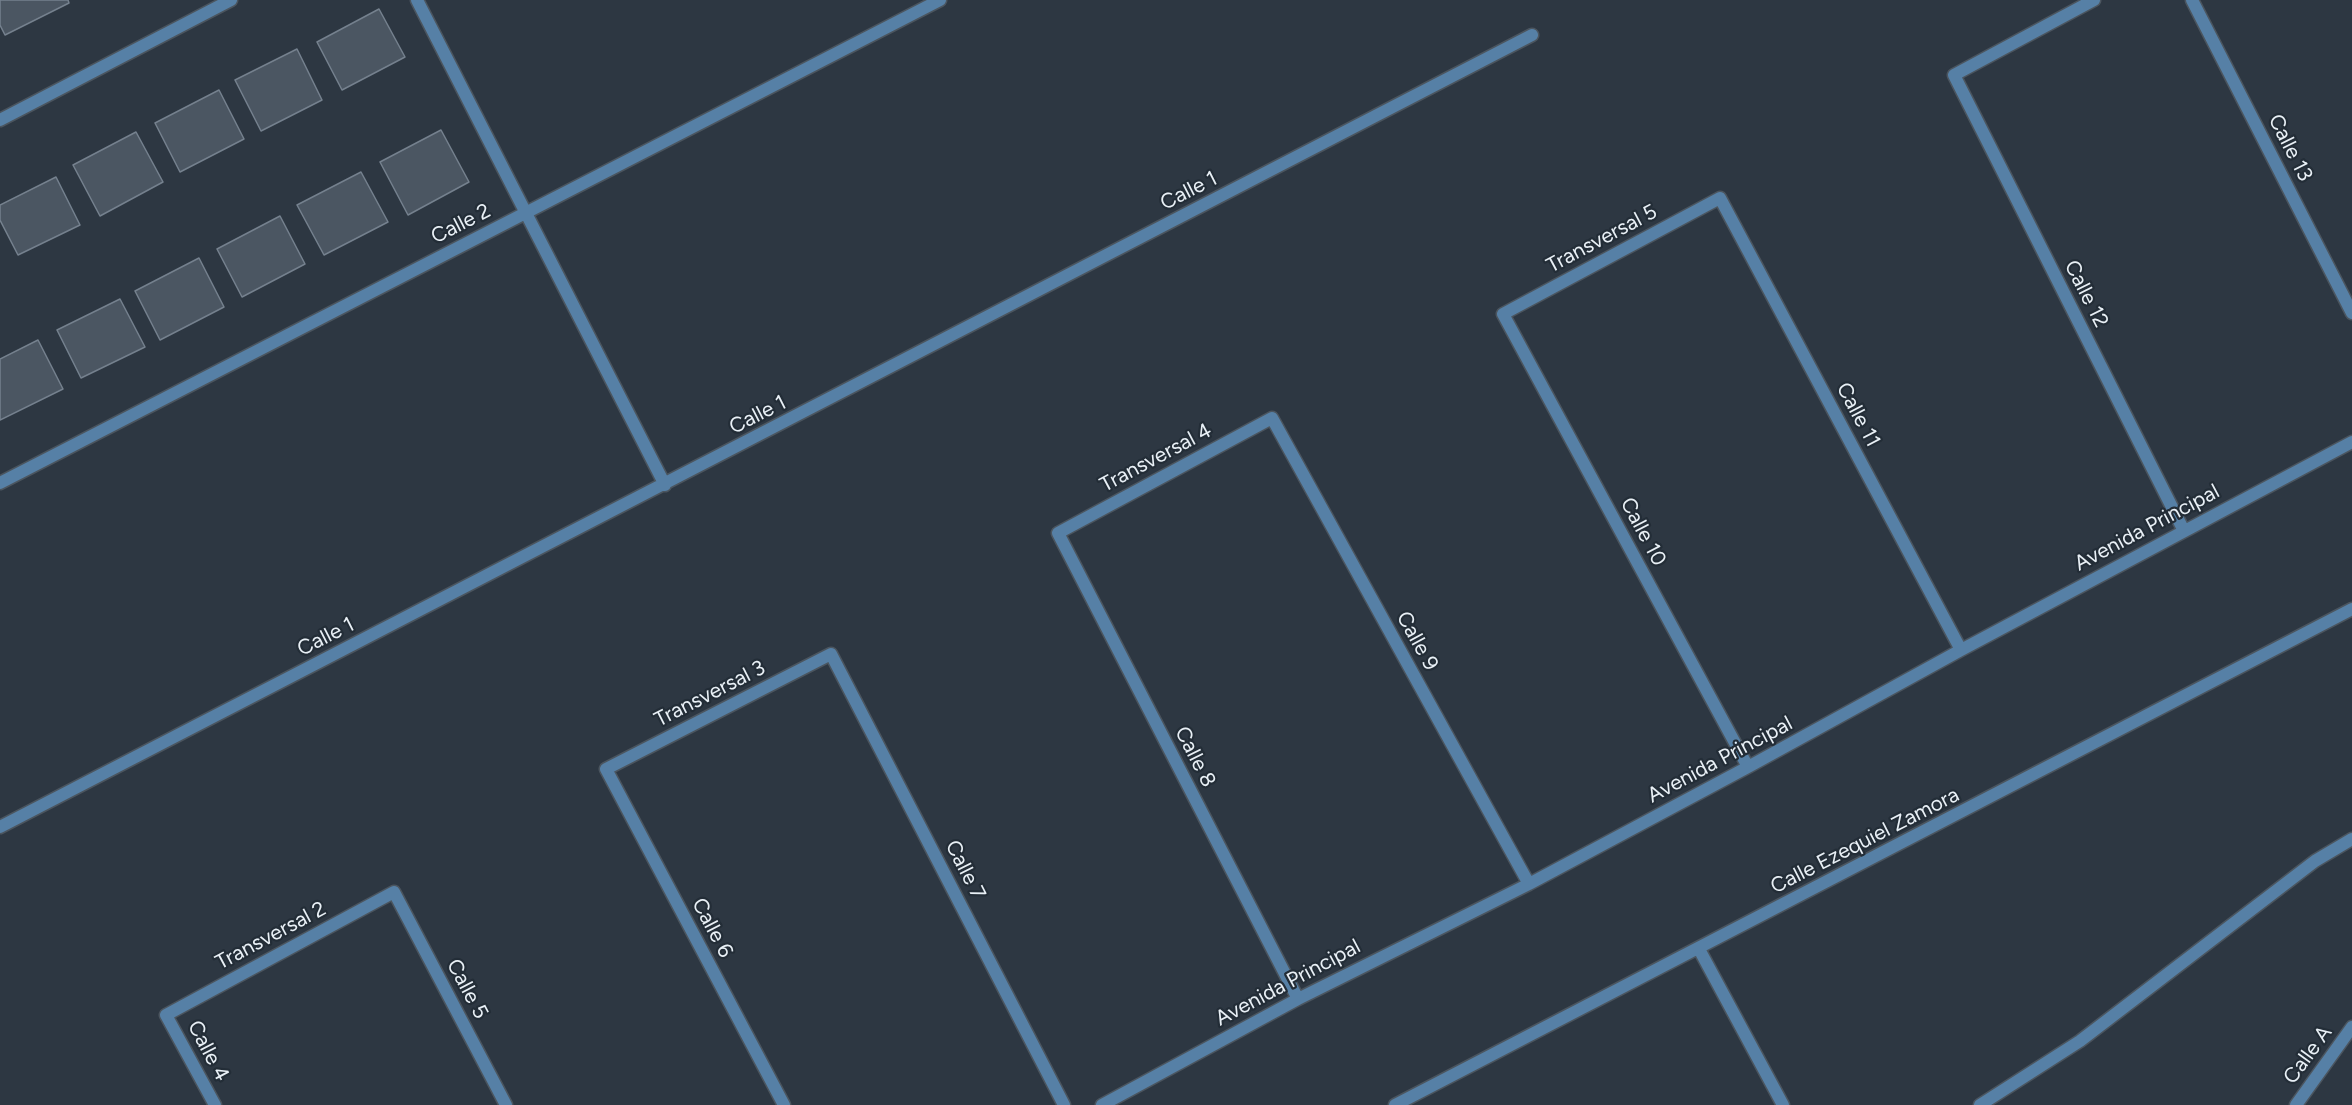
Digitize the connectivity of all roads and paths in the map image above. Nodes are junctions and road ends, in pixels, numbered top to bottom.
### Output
1 (231, 0) edge
2 (417, 0) edge
3 (940, 0) edge
4 (2094, 0) edge
5 (2192, 0) edge
6 (1532, 36) dead end
7 (0, 120) edge
8 (1720, 198) joint
9 (526, 213) junction
10 (2352, 313) edge
11 (1503, 314) joint
12 (1272, 418) joint
13 (2352, 442) edge
14 (0, 483) edge
15 (665, 485) junction
16 (2184, 531) junction
17 (1058, 533) joint
18 (2352, 609) edge
19 (1961, 650) junction
20 (831, 654) joint
21 (1748, 767) junction
22 (606, 769) joint
23 (0, 827) edge
24 (2352, 839) edge
25 (1529, 884) junction
26 (394, 892) joint
27 (1699, 949) junction
28 (1298, 999) junction
29 (166, 1015) joint
30 (2352, 1027) edge
31 (215, 1105) edge
32 (506, 1105) edge
33 (784, 1105) edge
34 (1064, 1105) edge
35 (1102, 1105) edge
36 (1395, 1105) edge
37 (1783, 1105) edge
38 (1980, 1105) edge
39 (2296, 1105) edge

1 - 7 street
2 - 9 street
3 - 9 street, Calle 2
4 - 16 street, Calle 12
5 - 10 street, Calle 13
6 - 15 street, Calle 1
8 - 11 street, Transversal 5
8 - 19 street, Calle 11
9 - 14 street, Calle 2
9 - 15 street
11 - 21 street, Calle 10
12 - 17 street, Transversal 4
12 - 25 street, Calle 9
13 - 16 street, Avenida Principal
15 - 23 street, Calle 1
16 - 19 street, Avenida Principal
17 - 28 street, Calle 8
18 - 27 street, Calle Ezequiel Zamora
19 - 21 street, Avenida Principal
20 - 22 street, Transversal 3
20 - 34 street, Calle 7
21 - 25 street, Avenida Principal
22 - 33 street, Calle 6
24 - 38 street
25 - 28 street, Avenida Principal
26 - 29 street, Transversal 2
26 - 32 street, Calle 5
27 - 36 street, Calle Ezequiel Zamora
27 - 37 street
28 - 35 street, Avenida Principal
29 - 31 street, Calle 4
30 - 39 street, Calle A

